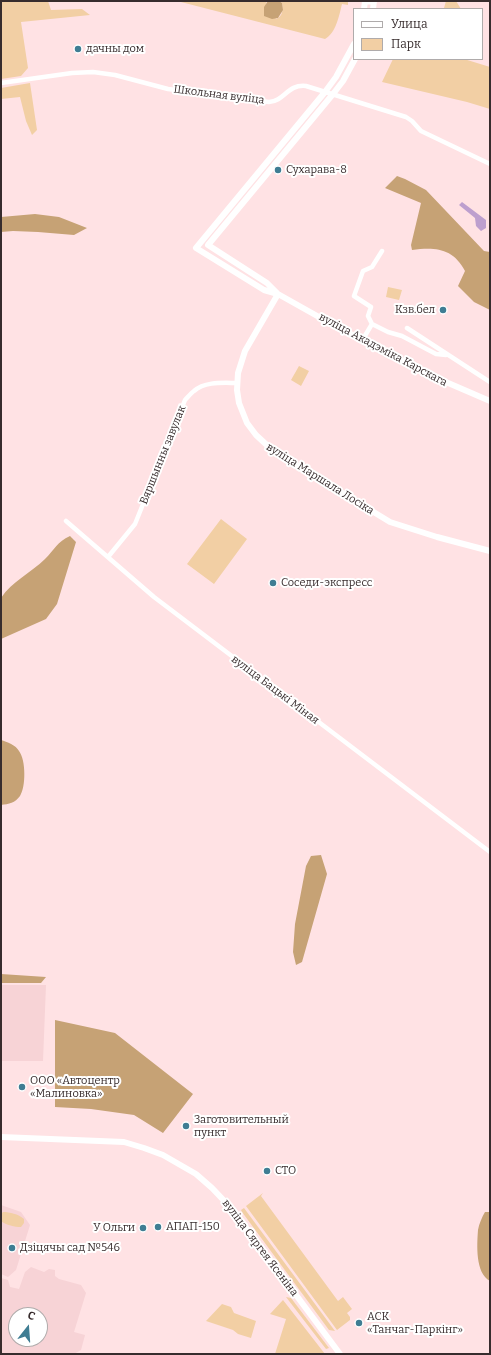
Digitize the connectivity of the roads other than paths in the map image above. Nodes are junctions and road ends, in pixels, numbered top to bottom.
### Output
1 (365, 1) edge
2 (374, 2) edge
3 (353, 46) edge
4 (354, 60) edge
5 (1, 83) edge
6 (325, 92) junction
7 (333, 94) junction
8 (490, 164) edge
9 (208, 245) junction
10 (382, 251) dead end
11 (202, 252) junction
12 (278, 294) junction
13 (372, 324) junction
14 (408, 328) dead end
15 (363, 340) junction
16 (446, 355) junction
17 (490, 382) edge
18 (237, 384) junction
19 (490, 401) edge
20 (66, 521) dead end
21 (490, 551) edge
22 (108, 557) junction
23 (490, 852) edge
24 (1, 1137) edge
25 (340, 1354) edge

1 - 2 main road
3 - 6 main road
4 - 7 main road
5 - 6 street, Школьная вуліца
6 - 7 street, Школьная вуліца
6 - 11 main road
7 - 8 street, Школьная вуліца
7 - 9 main road
9 - 11 main road
9 - 12 main road
10 - 13 street
11 - 12 main road
12 - 15 main road, вуліца Акадэміка Карскага
12 - 18 main road, вуліца Маршала Лосіка
13 - 15 street
13 - 16 street
14 - 16 street
15 - 19 main road, вуліца Акадэміка Карскага
16 - 17 street
18 - 21 main road, вуліца Маршала Лосіка
18 - 22 street, Вяршынны завулак
20 - 22 street, вуліца Бацькі Міная
22 - 23 street, вуліца Бацькі Міная
24 - 25 main road, вуліца Сяргея Ясеніна

